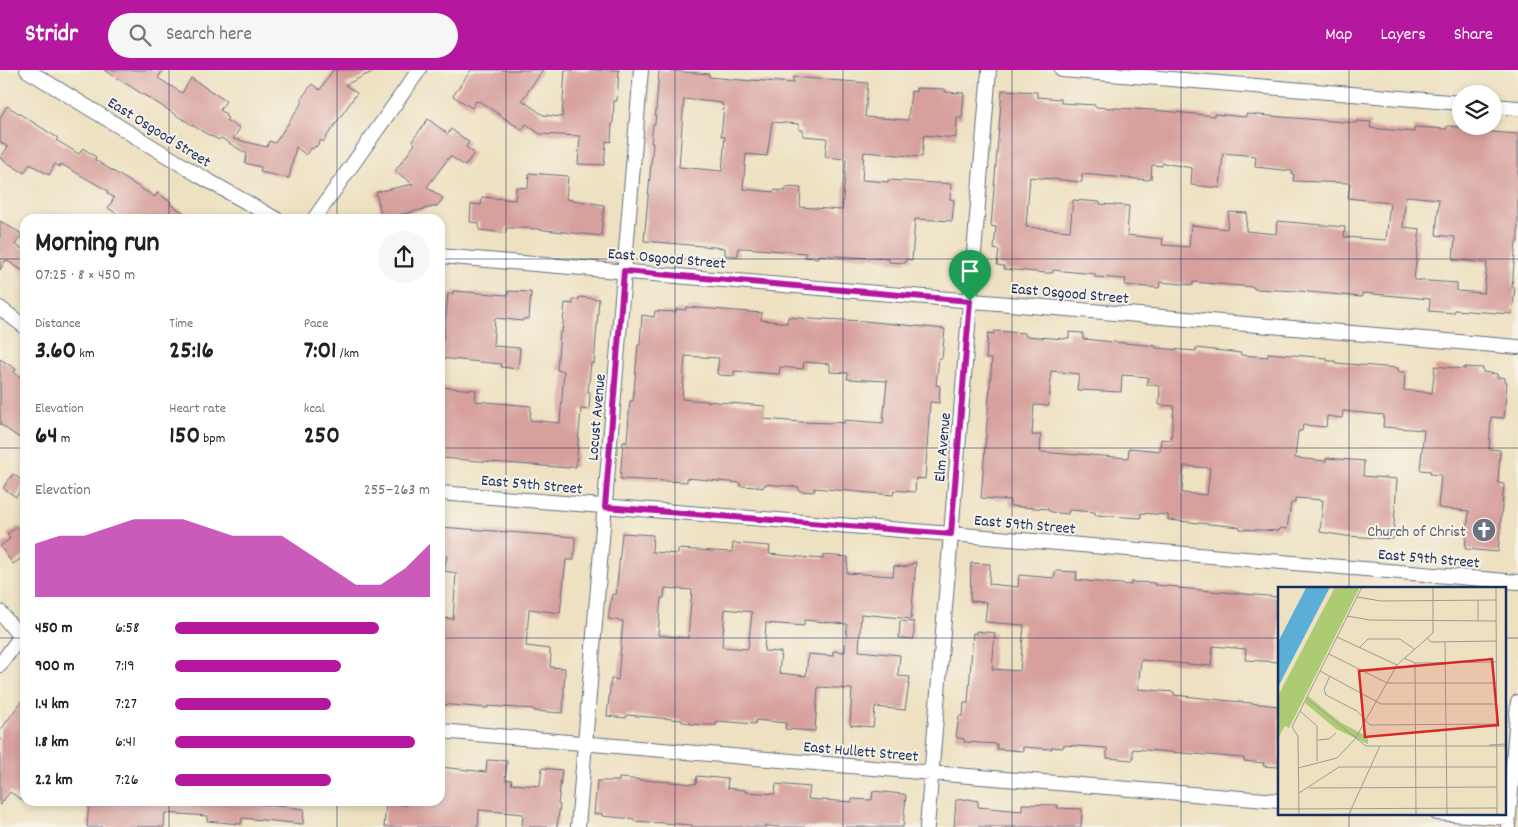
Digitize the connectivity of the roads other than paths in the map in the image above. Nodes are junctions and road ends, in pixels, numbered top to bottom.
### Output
1 (27, 70) edge
2 (419, 70) edge
3 (641, 70) edge
4 (989, 70) edge
5 (1062, 70) edge
6 (1452, 102) edge
7 (1502, 107) edge
8 (1518, 108) edge
9 (267, 214) edge
10 (318, 214) edge
11 (445, 256) edge
12 (624, 271) junction
13 (970, 301) junction
14 (0, 308) edge
15 (20, 323) edge
16 (1518, 347) edge
17 (445, 493) edge
18 (605, 507) junction
19 (951, 534) junction
20 (1518, 582) edge
21 (0, 612) edge
22 (20, 633) edge
23 (20, 640) edge
24 (0, 665) edge
25 (1518, 702) edge
26 (445, 731) edge
27 (585, 744) junction
28 (932, 773) junction
29 (1278, 801) edge
30 (1444, 814) edge
31 (1508, 822) edge
32 (578, 827) edge
33 (927, 827) edge

1 - 9 street, East Osgood Street
2 - 10 street
3 - 12 street, Locust Avenue
4 - 13 street, Elm Avenue
5 - 6 street
7 - 8 street
11 - 12 street, East Osgood Street
12 - 13 street, East Osgood Street
12 - 18 street, Locust Avenue
13 - 16 street, East Osgood Street
13 - 19 street, Elm Avenue
14 - 15 street
17 - 18 street, East 59th Street
18 - 19 street, East 59th Street
18 - 27 street, Locust Avenue
19 - 20 street, East 59th Street
19 - 28 street, Elm Avenue
21 - 22 street
23 - 24 street
25 - 31 street
26 - 27 street, East Hullett Street
27 - 28 street, East Hullett Street
27 - 32 street, Locust Avenue
28 - 29 street, East Hullett Street
28 - 33 street, Elm Avenue
30 - 31 street

